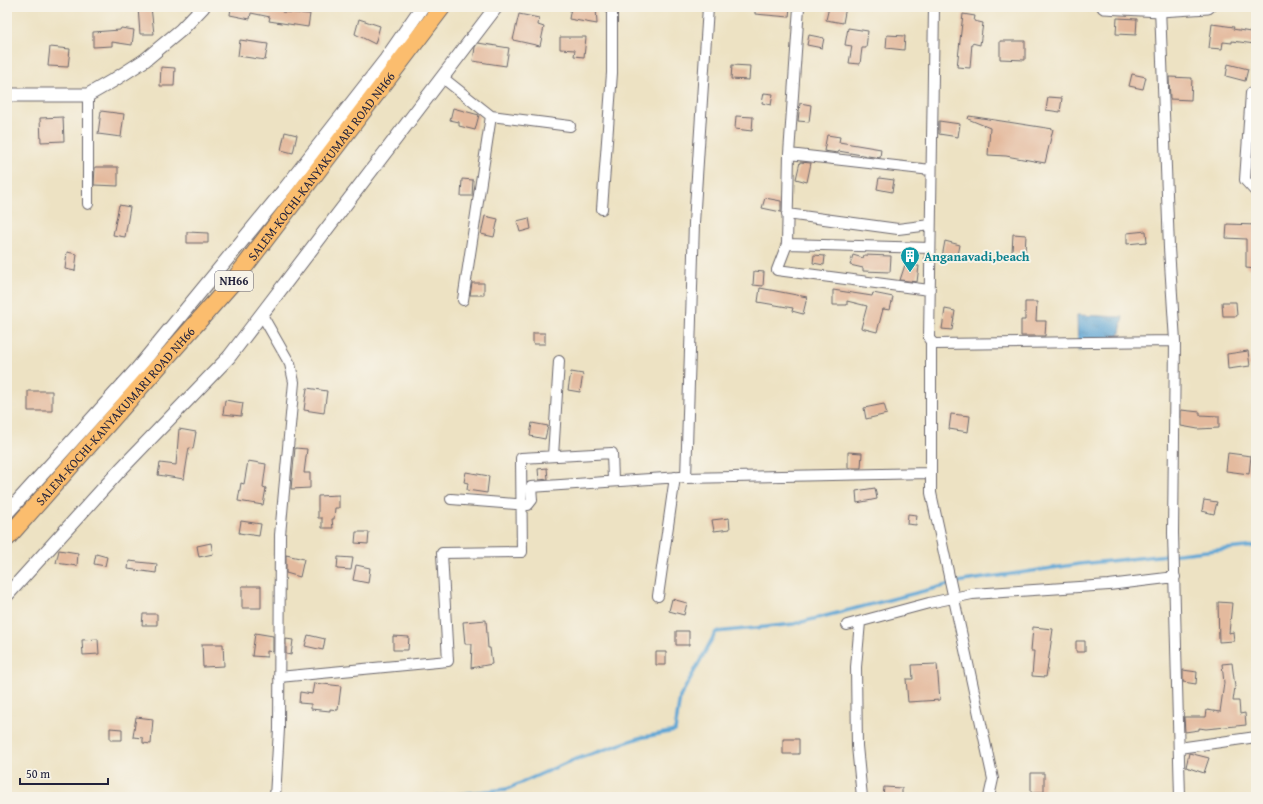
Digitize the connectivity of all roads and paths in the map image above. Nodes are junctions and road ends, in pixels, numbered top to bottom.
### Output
1 (203, 7) edge
2 (422, 7) edge
3 (442, 7) edge
4 (496, 7) edge
5 (612, 7) edge
6 (708, 7) edge
7 (799, 7) edge
8 (934, 7) edge
9 (1104, 7) edge
10 (1208, 7) edge
11 (1160, 9) edge
12 (442, 78) junction
13 (1251, 93) dead end
14 (88, 94) junction
15 (7, 95) edge
16 (491, 116) junction
17 (570, 126) dead end
18 (789, 154) junction
19 (931, 170) junction
20 (1256, 192) edge
21 (88, 204) dead end
22 (602, 209) dead end
23 (787, 214) junction
24 (930, 225) junction
25 (786, 244) junction
26 (930, 248) junction
27 (930, 290) junction
28 (463, 300) dead end
29 (262, 315) junction
30 (1176, 341) junction
31 (931, 343) junction
32 (559, 361) dead end
33 (553, 456) junction
34 (931, 473) junction
35 (675, 477) junction
36 (686, 478) junction
37 (613, 480) junction
38 (451, 499) dead end
39 (521, 505) junction
40 (7, 513) edge
41 (7, 538) edge
42 (1175, 577) junction
43 (7, 595) edge
44 (658, 596) dead end
45 (954, 598) junction
46 (860, 622) junction
47 (847, 625) dead end
48 (279, 677) junction
49 (1256, 737) edge
50 (1179, 748) junction
51 (275, 797) edge
52 (862, 797) edge
53 (989, 797) edge
54 (1180, 797) edge

1 - 14 street
2 - 40 street
3 - 41 highway, SALEM-KOCHI-KANYAKUMARI ROAD NH66 / NH66
4 - 12 street
5 - 22 street
6 - 36 street
7 - 18 street
8 - 19 street
9 - 11 street
10 - 11 street
11 - 30 street
12 - 16 street
12 - 29 street
13 - 20 street
14 - 15 street
14 - 21 street
16 - 17 street
16 - 28 street
18 - 19 street
18 - 23 street
19 - 24 street
23 - 24 street
23 - 25 street
24 - 26 street
25 - 26 street
25 - 27 street
26 - 27 street
27 - 31 street
29 - 43 street
29 - 48 street
30 - 31 street
30 - 42 street
31 - 34 street
32 - 33 street
33 - 37 street
33 - 39 street
34 - 36 street
34 - 45 street
35 - 36 street
35 - 37 street
35 - 44 street
37 - 39 street
38 - 39 street
39 - 48 street
42 - 45 street
42 - 50 street
45 - 46 street
45 - 53 street
46 - 47 street
46 - 52 street
48 - 51 street
49 - 50 street
50 - 54 street

